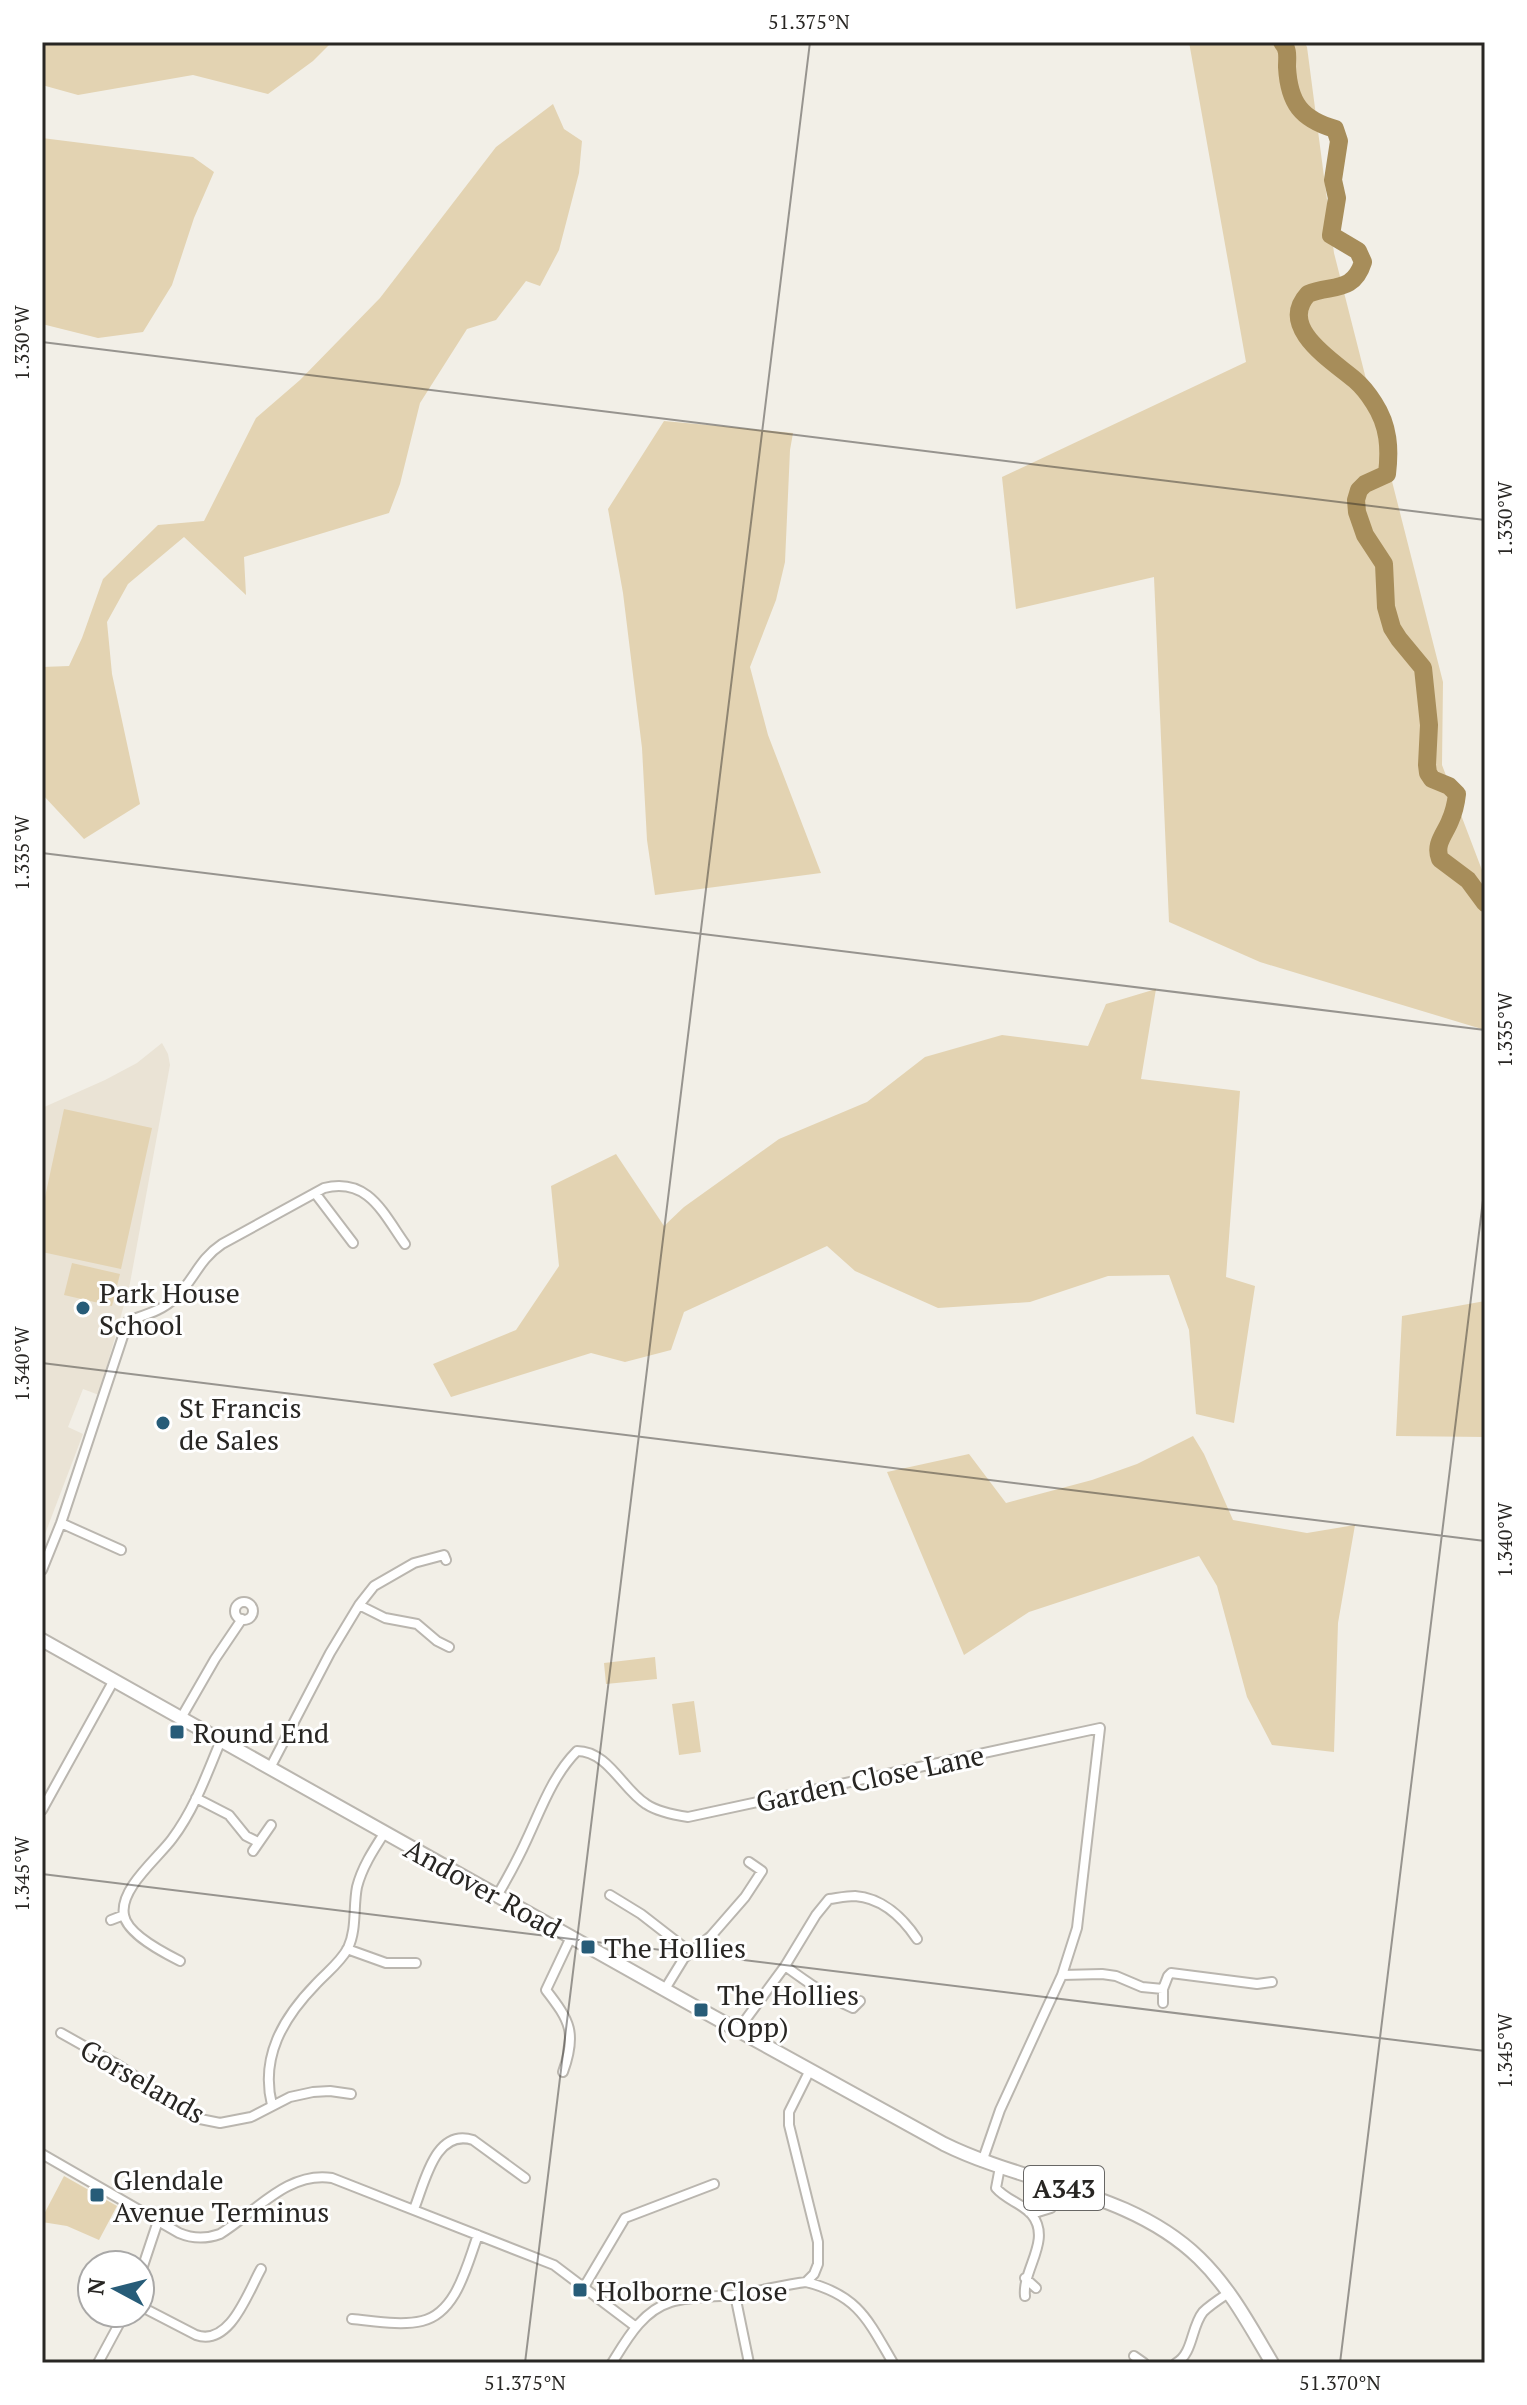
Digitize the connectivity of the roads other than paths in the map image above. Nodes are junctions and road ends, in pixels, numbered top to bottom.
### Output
1 (315, 1193) junction
2 (353, 1243) dead end
3 (405, 1244) dead end
4 (61, 1523) junction
5 (122, 1550) dead end
6 (446, 1560) dead end
7 (42, 1570) edge
8 (359, 1605) junction
9 (242, 1619) dead end
10 (42, 1640) edge
11 (449, 1647) dead end
12 (114, 1680) junction
13 (181, 1718) junction
14 (221, 1740) junction
15 (270, 1768) junction
16 (196, 1798) junction
17 (42, 1810) edge
18 (271, 1825) dead end
19 (385, 1832) junction
20 (749, 1862) dead end
21 (610, 1895) dead end
22 (497, 1896) junction
23 (124, 1915) junction
24 (111, 1920) dead end
25 (571, 1937) junction
26 (917, 1939) dead end
27 (347, 1949) junction
28 (690, 1952) junction
29 (180, 1961) dead end
30 (416, 1963) dead end
31 (785, 1966) junction
32 (1062, 1975) junction
33 (1272, 1982) dead end
34 (665, 1989) junction
35 (1163, 1989) junction
36 (546, 1990) junction
37 (537, 1996) dead end
38 (860, 2001) dead end
39 (1163, 2003) dead end
40 (738, 2030) junction
41 (61, 2033) dead end
42 (810, 2070) junction
43 (563, 2072) dead end
44 (351, 2094) dead end
45 (272, 2105) junction
46 (42, 2154) edge
47 (982, 2162) junction
48 (1000, 2167) junction
49 (516, 2171) junction
50 (525, 2178) dead end
51 (508, 2180) dead end
52 (714, 2184) dead end
53 (1051, 2208) dead end
54 (414, 2209) junction
55 (1029, 2212) junction
56 (158, 2221) junction
57 (478, 2235) junction
58 (149, 2249) edge
59 (261, 2269) dead end
60 (244, 2272) dead end
61 (1025, 2278) junction
62 (256, 2279) junction
63 (806, 2282) junction
64 (584, 2287) junction
65 (1036, 2288) dead end
66 (1230, 2292) junction
67 (735, 2295) junction
68 (1025, 2296) dead end
69 (156, 2314) edge
70 (352, 2319) dead end
71 (636, 2327) junction
72 (116, 2329) edge
73 (1134, 2356) dead end
74 (1188, 2358) edge
75 (98, 2363) edge
76 (612, 2363) edge
77 (749, 2363) edge
78 (893, 2363) edge
79 (1144, 2363) edge
80 (1176, 2363) edge
81 (1272, 2363) edge

1 - 2 street
1 - 3 street
1 - 4 street
4 - 5 street
4 - 7 street
6 - 8 street
8 - 11 street
8 - 15 street
9 - 13 street
10 - 12 main road, Andover Road / A343
12 - 13 main road, Andover Road / A343
12 - 17 street
13 - 14 main road, Andover Road / A343
14 - 15 main road, Andover Road / A343
14 - 16 street
15 - 19 main road, Andover Road / A343
16 - 18 street
16 - 23 street
19 - 22 main road, Andover Road / A343
19 - 27 street
20 - 28 street
21 - 28 street
22 - 25 main road, Andover Road / A343
22 - 32 street, Garden Close Lane
23 - 24 street
23 - 29 street
25 - 34 main road, Andover Road / A343
25 - 36 street
26 - 31 street
27 - 30 street
27 - 45 street
28 - 34 street
31 - 38 street
31 - 40 street
32 - 35 street
32 - 47 street, Garden Close Lane
33 - 35 street
34 - 40 main road, Andover Road / A343
35 - 39 street
36 - 37 street
36 - 43 street
40 - 42 main road, Andover Road / A343
41 - 45 street, Gorselands
42 - 47 main road, Andover Road / A343
42 - 63 street
44 - 45 street, Gorselands
46 - 56 street
47 - 48 main road, Andover Road / A343
48 - 55 street
48 - 66 main road, Andover Road / A343
49 - 50 street
49 - 51 street
49 - 54 street
52 - 64 street
53 - 55 street
54 - 56 street
54 - 57 street
55 - 61 street
56 - 58 street
57 - 64 street
57 - 70 street
59 - 62 street
60 - 62 street
61 - 65 street
61 - 68 street
62 - 69 street
63 - 67 street
63 - 78 street
64 - 71 street
66 - 74 street
66 - 81 main road, Andover Road / A343
67 - 71 street
67 - 77 street
71 - 76 street
72 - 75 street
73 - 79 street
74 - 80 street

